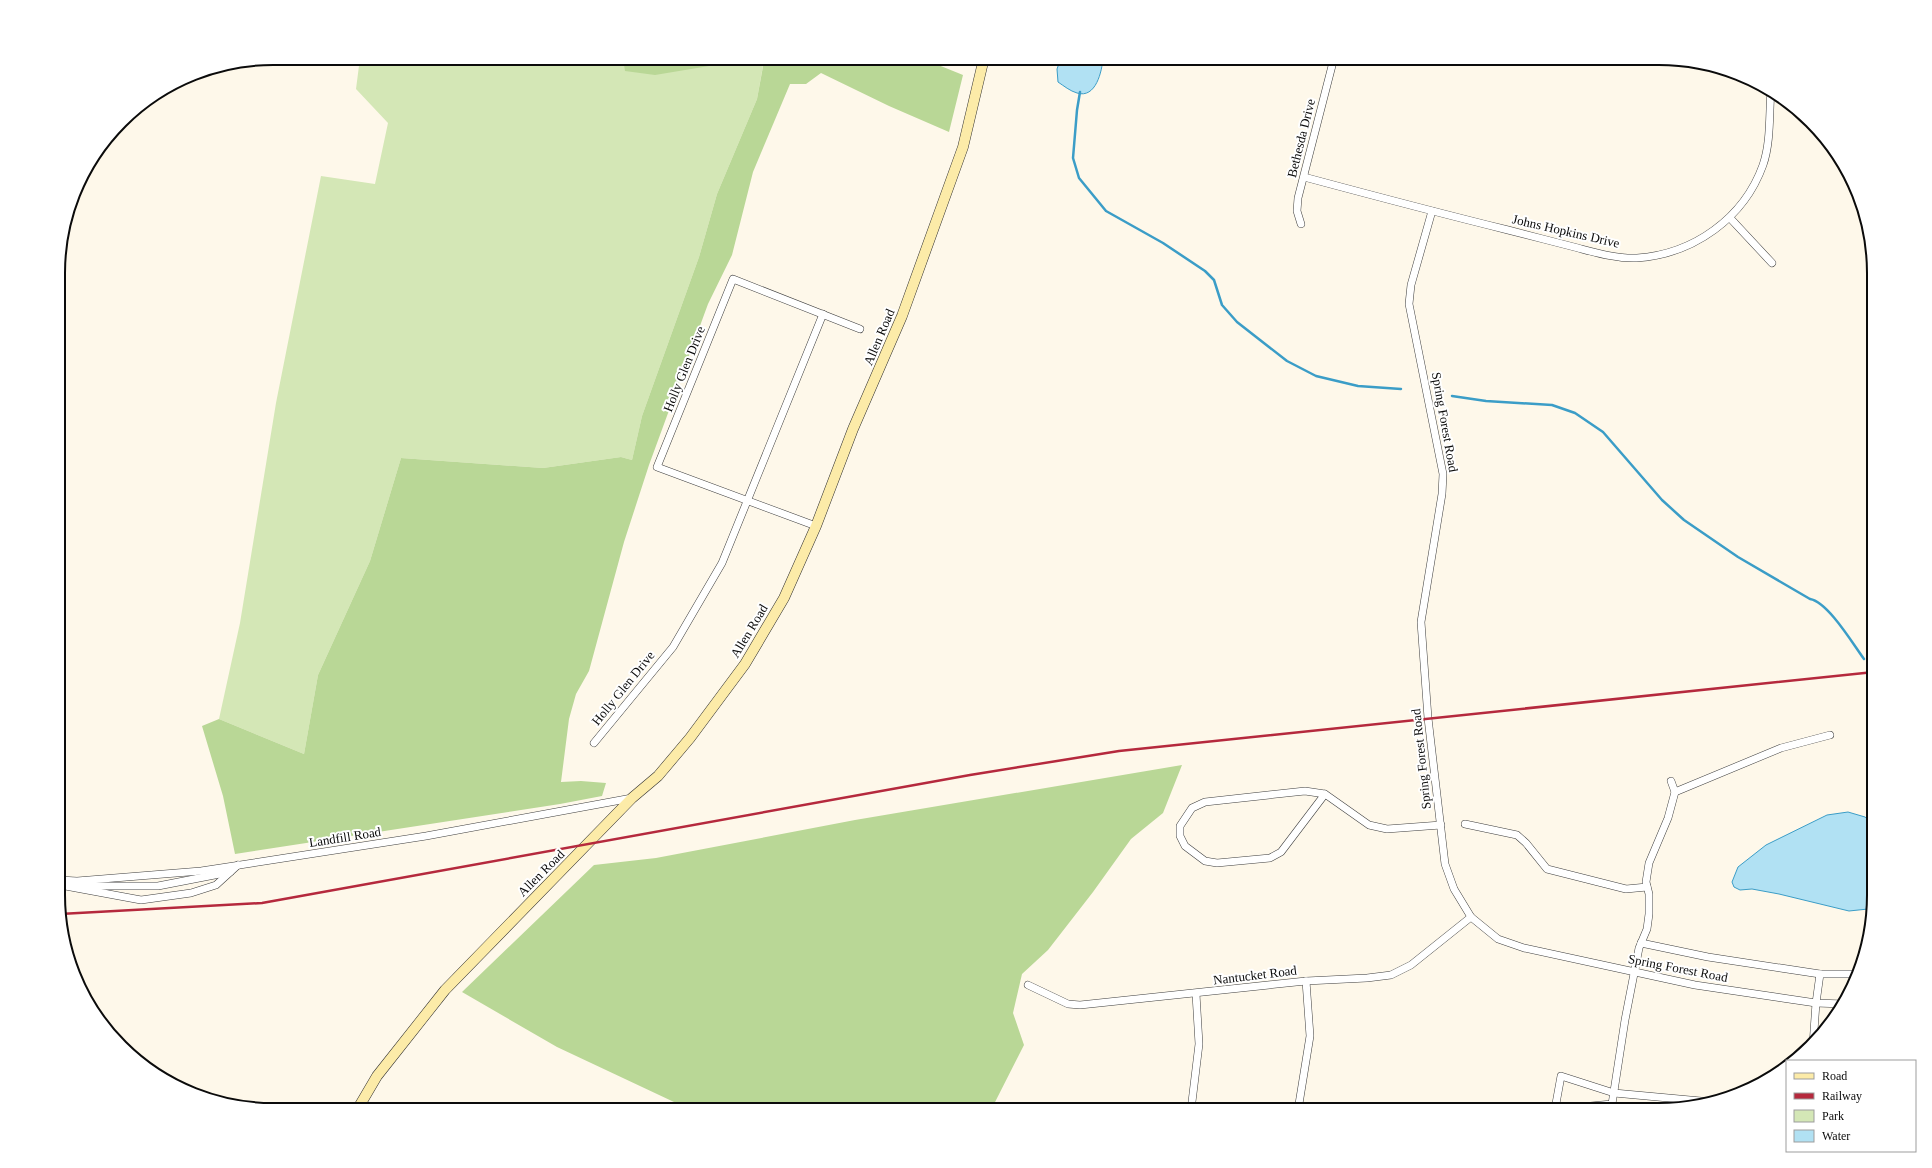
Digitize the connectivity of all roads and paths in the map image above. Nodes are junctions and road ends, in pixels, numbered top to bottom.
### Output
1 (982, 65) edge
2 (1332, 65) edge
3 (1770, 97) edge
4 (1304, 176) junction
5 (1432, 212) junction
6 (1730, 218) junction
7 (1301, 224) dead end
8 (1772, 263) dead end
9 (823, 314) junction
10 (860, 329) dead end
11 (749, 501) junction
12 (816, 526) junction
13 (1830, 734) dead end
14 (594, 743) dead end
15 (1671, 781) dead end
16 (1675, 792) junction
17 (1325, 794) junction
18 (632, 798) junction
19 (1465, 824) dead end
20 (1441, 825) junction
21 (238, 865) junction
22 (232, 871) junction
23 (65, 883) edge
24 (65, 884) edge
25 (65, 885) edge
26 (1647, 887) junction
27 (1471, 917) junction
28 (1641, 944) junction
29 (1635, 972) junction
30 (1820, 974) junction
31 (1851, 974) edge
32 (1306, 981) junction
33 (1028, 985) dead end
34 (1196, 994) junction
35 (1816, 1003) junction
36 (1836, 1004) edge
37 (1814, 1033) edge
38 (1614, 1093) junction
39 (1692, 1100) edge
40 (361, 1103) edge
41 (1192, 1103) edge
42 (1299, 1103) edge
43 (1554, 1103) edge
44 (1612, 1103) edge

1 - 12 main road, Allen Road
2 - 4 street, Bethesda Drive
3 - 6 street, Johns Hopkins Drive
4 - 5 street, Johns Hopkins Drive
4 - 7 street, Bethesda Drive
5 - 6 street, Johns Hopkins Drive
5 - 20 street, Spring Forest Road
6 - 8 street
9 - 10 street, Holly Glen Drive
9 - 11 street, Holly Glen Drive
9 - 11 street, Holly Glen Drive
11 - 12 street, Holly Glen Drive
11 - 14 street, Holly Glen Drive
12 - 18 main road, Allen Road
13 - 16 street
15 - 16 street
16 - 26 street
17 - 17 street
17 - 20 street
18 - 21 street, Landfill Road
18 - 40 main road, Allen Road
19 - 26 street
20 - 27 street, Spring Forest Road
21 - 22 street
21 - 23 street, Landfill Road
22 - 24 street
22 - 25 street
26 - 28 street
27 - 29 street, Spring Forest Road
27 - 32 street, Nantucket Road
28 - 29 street
28 - 30 street
29 - 35 street, Spring Forest Road
29 - 38 street
30 - 31 street
30 - 35 street
32 - 34 street, Nantucket Road
32 - 42 street
33 - 34 street, Nantucket Road
34 - 41 street
35 - 36 street, Spring Forest Road
35 - 37 street
38 - 39 street
38 - 43 street
38 - 44 street

